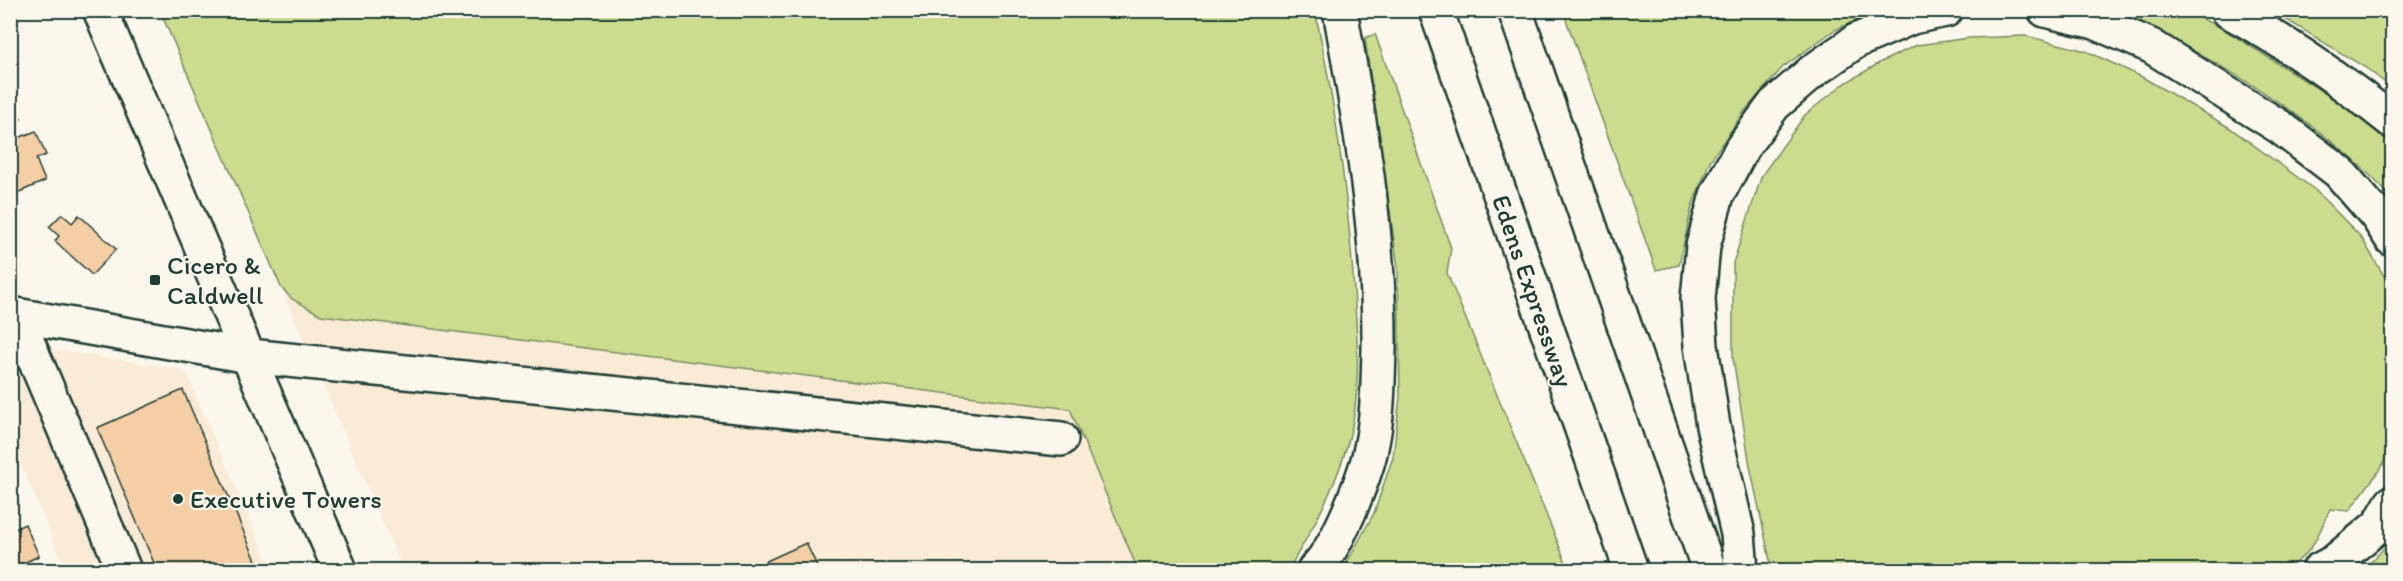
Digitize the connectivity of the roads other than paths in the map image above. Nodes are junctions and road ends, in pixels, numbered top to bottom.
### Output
1 (100, 10) edge
2 (1340, 10) edge
3 (1436, 10) edge
4 (1515, 10) edge
5 (1946, 10) edge
6 (2044, 10) edge
7 (2227, 10) edge
8 (2392, 121) edge
9 (2392, 238) edge
10 (13, 315) edge
11 (249, 356) junction
12 (1061, 439) dead end
13 (2392, 503) edge
14 (124, 570) edge
15 (340, 570) edge
16 (1314, 570) edge
17 (1631, 570) edge
18 (1710, 570) edge
19 (1741, 570) edge
20 (2319, 570) edge

1 - 11 main road
2 - 16 main road
3 - 17 main road, Edens Expressway
4 - 18 main road
5 - 19 main road
6 - 9 main road
7 - 8 main road
10 - 11 main road
10 - 14 main road
11 - 12 main road
11 - 15 main road
13 - 20 main road

